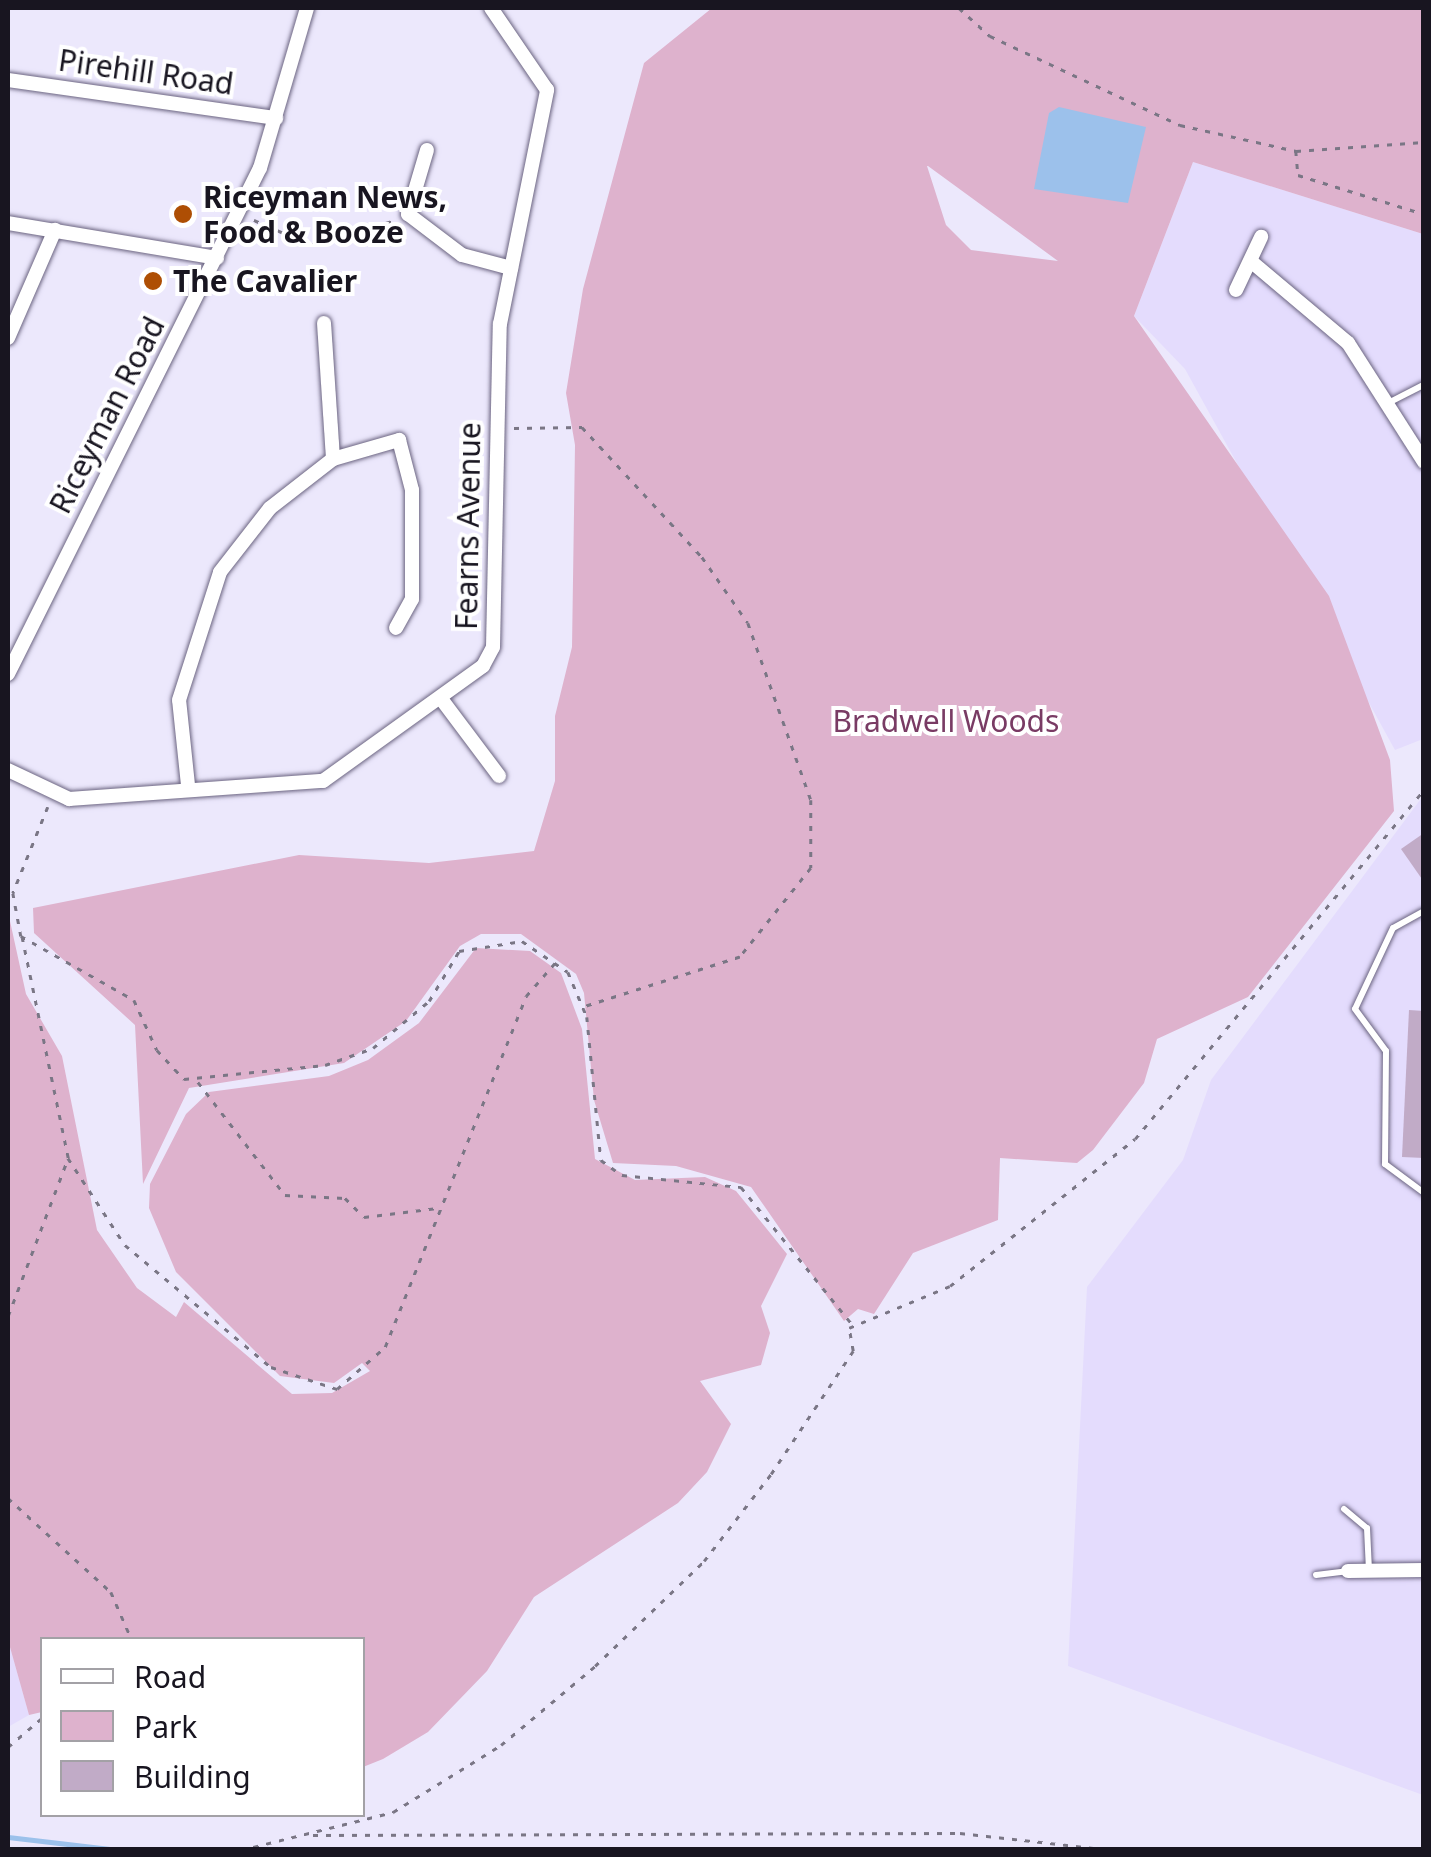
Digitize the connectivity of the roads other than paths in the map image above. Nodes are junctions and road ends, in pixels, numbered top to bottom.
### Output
1 (307, 8) edge
2 (490, 8) edge
3 (8, 80) edge
4 (276, 118) junction
5 (427, 150) dead end
6 (8, 223) edge
7 (55, 230) junction
8 (1261, 237) dead end
9 (217, 258) junction
10 (1253, 263) junction
11 (511, 268) junction
12 (1236, 290) dead end
13 (324, 323) dead end
14 (8, 338) edge
15 (1424, 385) edge
16 (1392, 401) junction
17 (332, 459) junction
18 (1424, 462) edge
19 (396, 628) dead end
20 (8, 674) edge
21 (442, 700) junction
22 (8, 770) edge
23 (499, 776) dead end
24 (188, 785) junction
25 (1424, 911) edge
26 (1424, 1192) edge
27 (1344, 1509) dead end
28 (1424, 1570) edge
29 (1348, 1571) joint
30 (1370, 1571) junction
31 (1316, 1574) dead end

1 - 4 street, Riceyman Road
2 - 11 street, Fearns Avenue
3 - 4 street, Pirehill Road
4 - 9 street, Riceyman Road
5 - 11 street
6 - 7 street
7 - 9 street
7 - 14 street
8 - 10 street
9 - 20 street, Riceyman Road
10 - 12 street
10 - 16 street
11 - 21 street, Fearns Avenue
13 - 17 street
15 - 16 lane
16 - 18 street
17 - 19 street
17 - 24 street
21 - 23 street
21 - 24 street, Fearns Avenue
22 - 24 street, Fearns Avenue
25 - 26 lane
27 - 30 lane
28 - 30 street
29 - 30 street
29 - 31 lane

